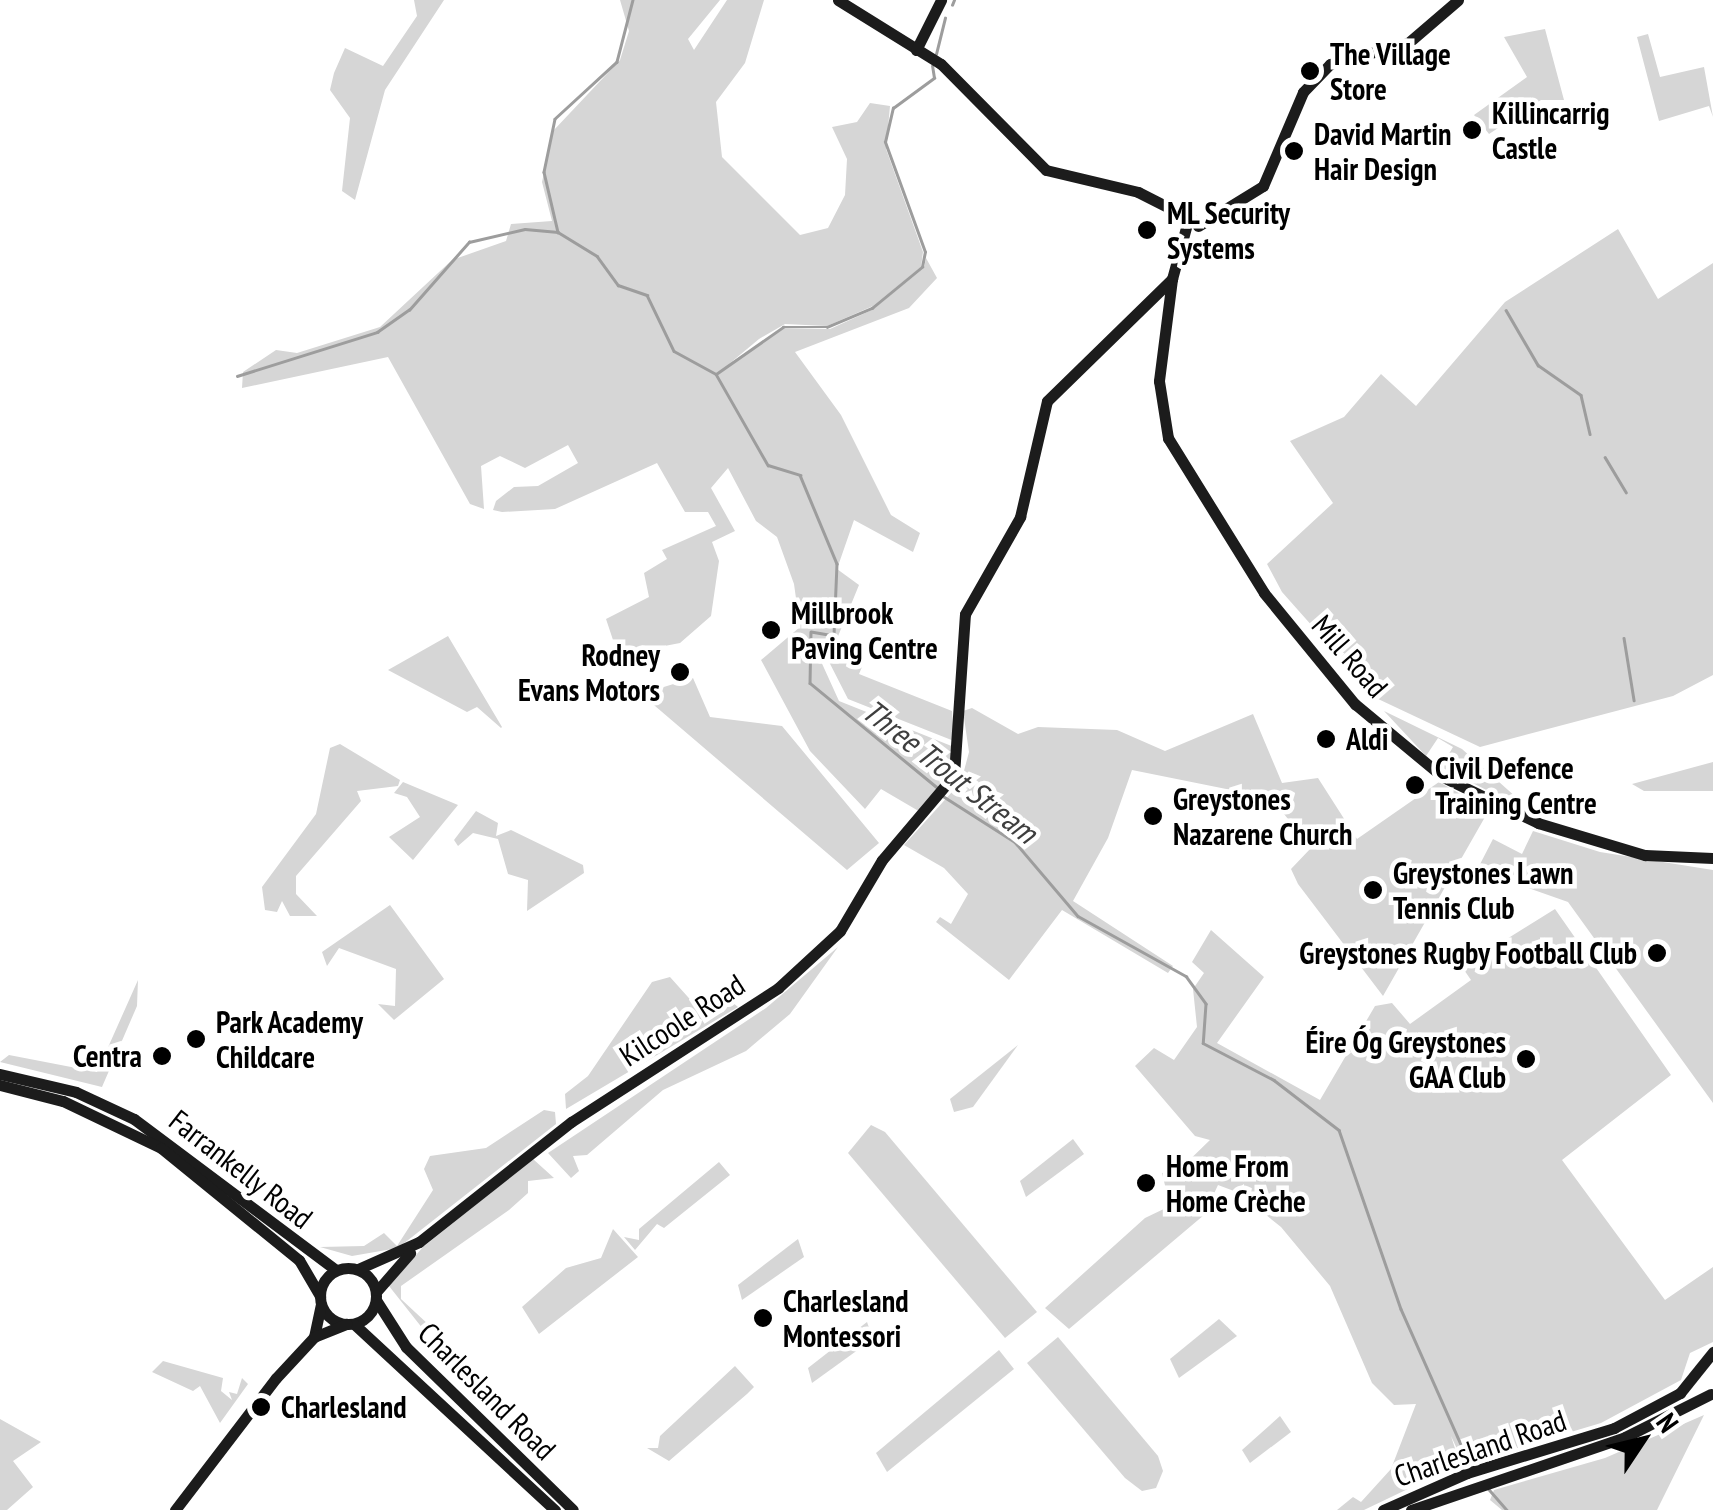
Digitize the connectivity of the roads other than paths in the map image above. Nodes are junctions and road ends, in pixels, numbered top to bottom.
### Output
1 (838, 0) edge
2 (942, 0) edge
3 (1458, 0) edge
4 (916, 50) junction
5 (1192, 224) junction
6 (1170, 284) junction
7 (1713, 858) edge
8 (0, 1074) edge
9 (0, 1085) edge
10 (419, 1242) junction
11 (358, 1269) junction
12 (336, 1270) junction
13 (376, 1296) junction
14 (321, 1300) junction
15 (350, 1324) junction
16 (314, 1337) junction
17 (1713, 1352) edge
18 (1695, 1374) junction
19 (1712, 1394) edge
20 (1470, 1478) junction
21 (175, 1510) edge
22 (555, 1510) edge
23 (573, 1510) edge
24 (1383, 1510) edge
25 (1411, 1510) edge

1 - 4 main road
2 - 4 main road
3 - 5 main road
4 - 5 main road
5 - 6 main road
6 - 7 main road, Mill Road
6 - 10 main road, Kilcoole Road
8 - 12 main road, Farrankelly Road
9 - 14 main road, Farrankelly Road
10 - 11 main road
10 - 13 main road
11 - 12 main road
11 - 13 main road, Charlesland Road
12 - 14 main road
13 - 15 main road
13 - 23 main road, Charlesland Road
14 - 15 main road, Farrankelly Road
14 - 16 main road
15 - 16 main road
15 - 22 main road, Charlesland Road
16 - 21 main road
17 - 18 main road, Charlesland Road
18 - 19 main road
18 - 20 main road, Charlesland Road
19 - 20 main road, Charlesland Road
20 - 24 main road, Charlesland Road
20 - 25 main road, Charlesland Road

